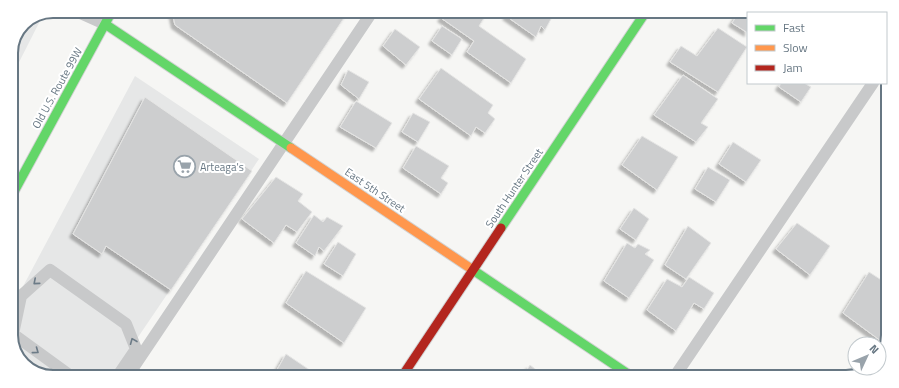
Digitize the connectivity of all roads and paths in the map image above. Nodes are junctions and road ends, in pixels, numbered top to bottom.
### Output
1 (92, 18) edge
2 (108, 18) edge
3 (368, 18) edge
4 (642, 18) edge
5 (105, 24) junction
6 (871, 84) edge
7 (284, 144) junction
8 (18, 184) edge
9 (473, 270) junction
10 (18, 292) edge
11 (18, 338) edge
12 (62, 370) edge
13 (122, 370) edge
14 (132, 370) edge
15 (406, 370) edge
16 (622, 370) edge
17 (679, 370) edge

1 - 5 lane
2 - 5 street, Old U.S. Route 99W
3 - 7 lane
4 - 9 street, South Hunter Street
5 - 7 street, East 5th Street
5 - 8 street, Old U.S. Route 99W
6 - 17 lane
7 - 9 street, East 5th Street
7 - 14 lane
9 - 15 street, South Hunter Street
9 - 16 street, East 5th Street
13 -> 10 lane
11 -> 12 lane

